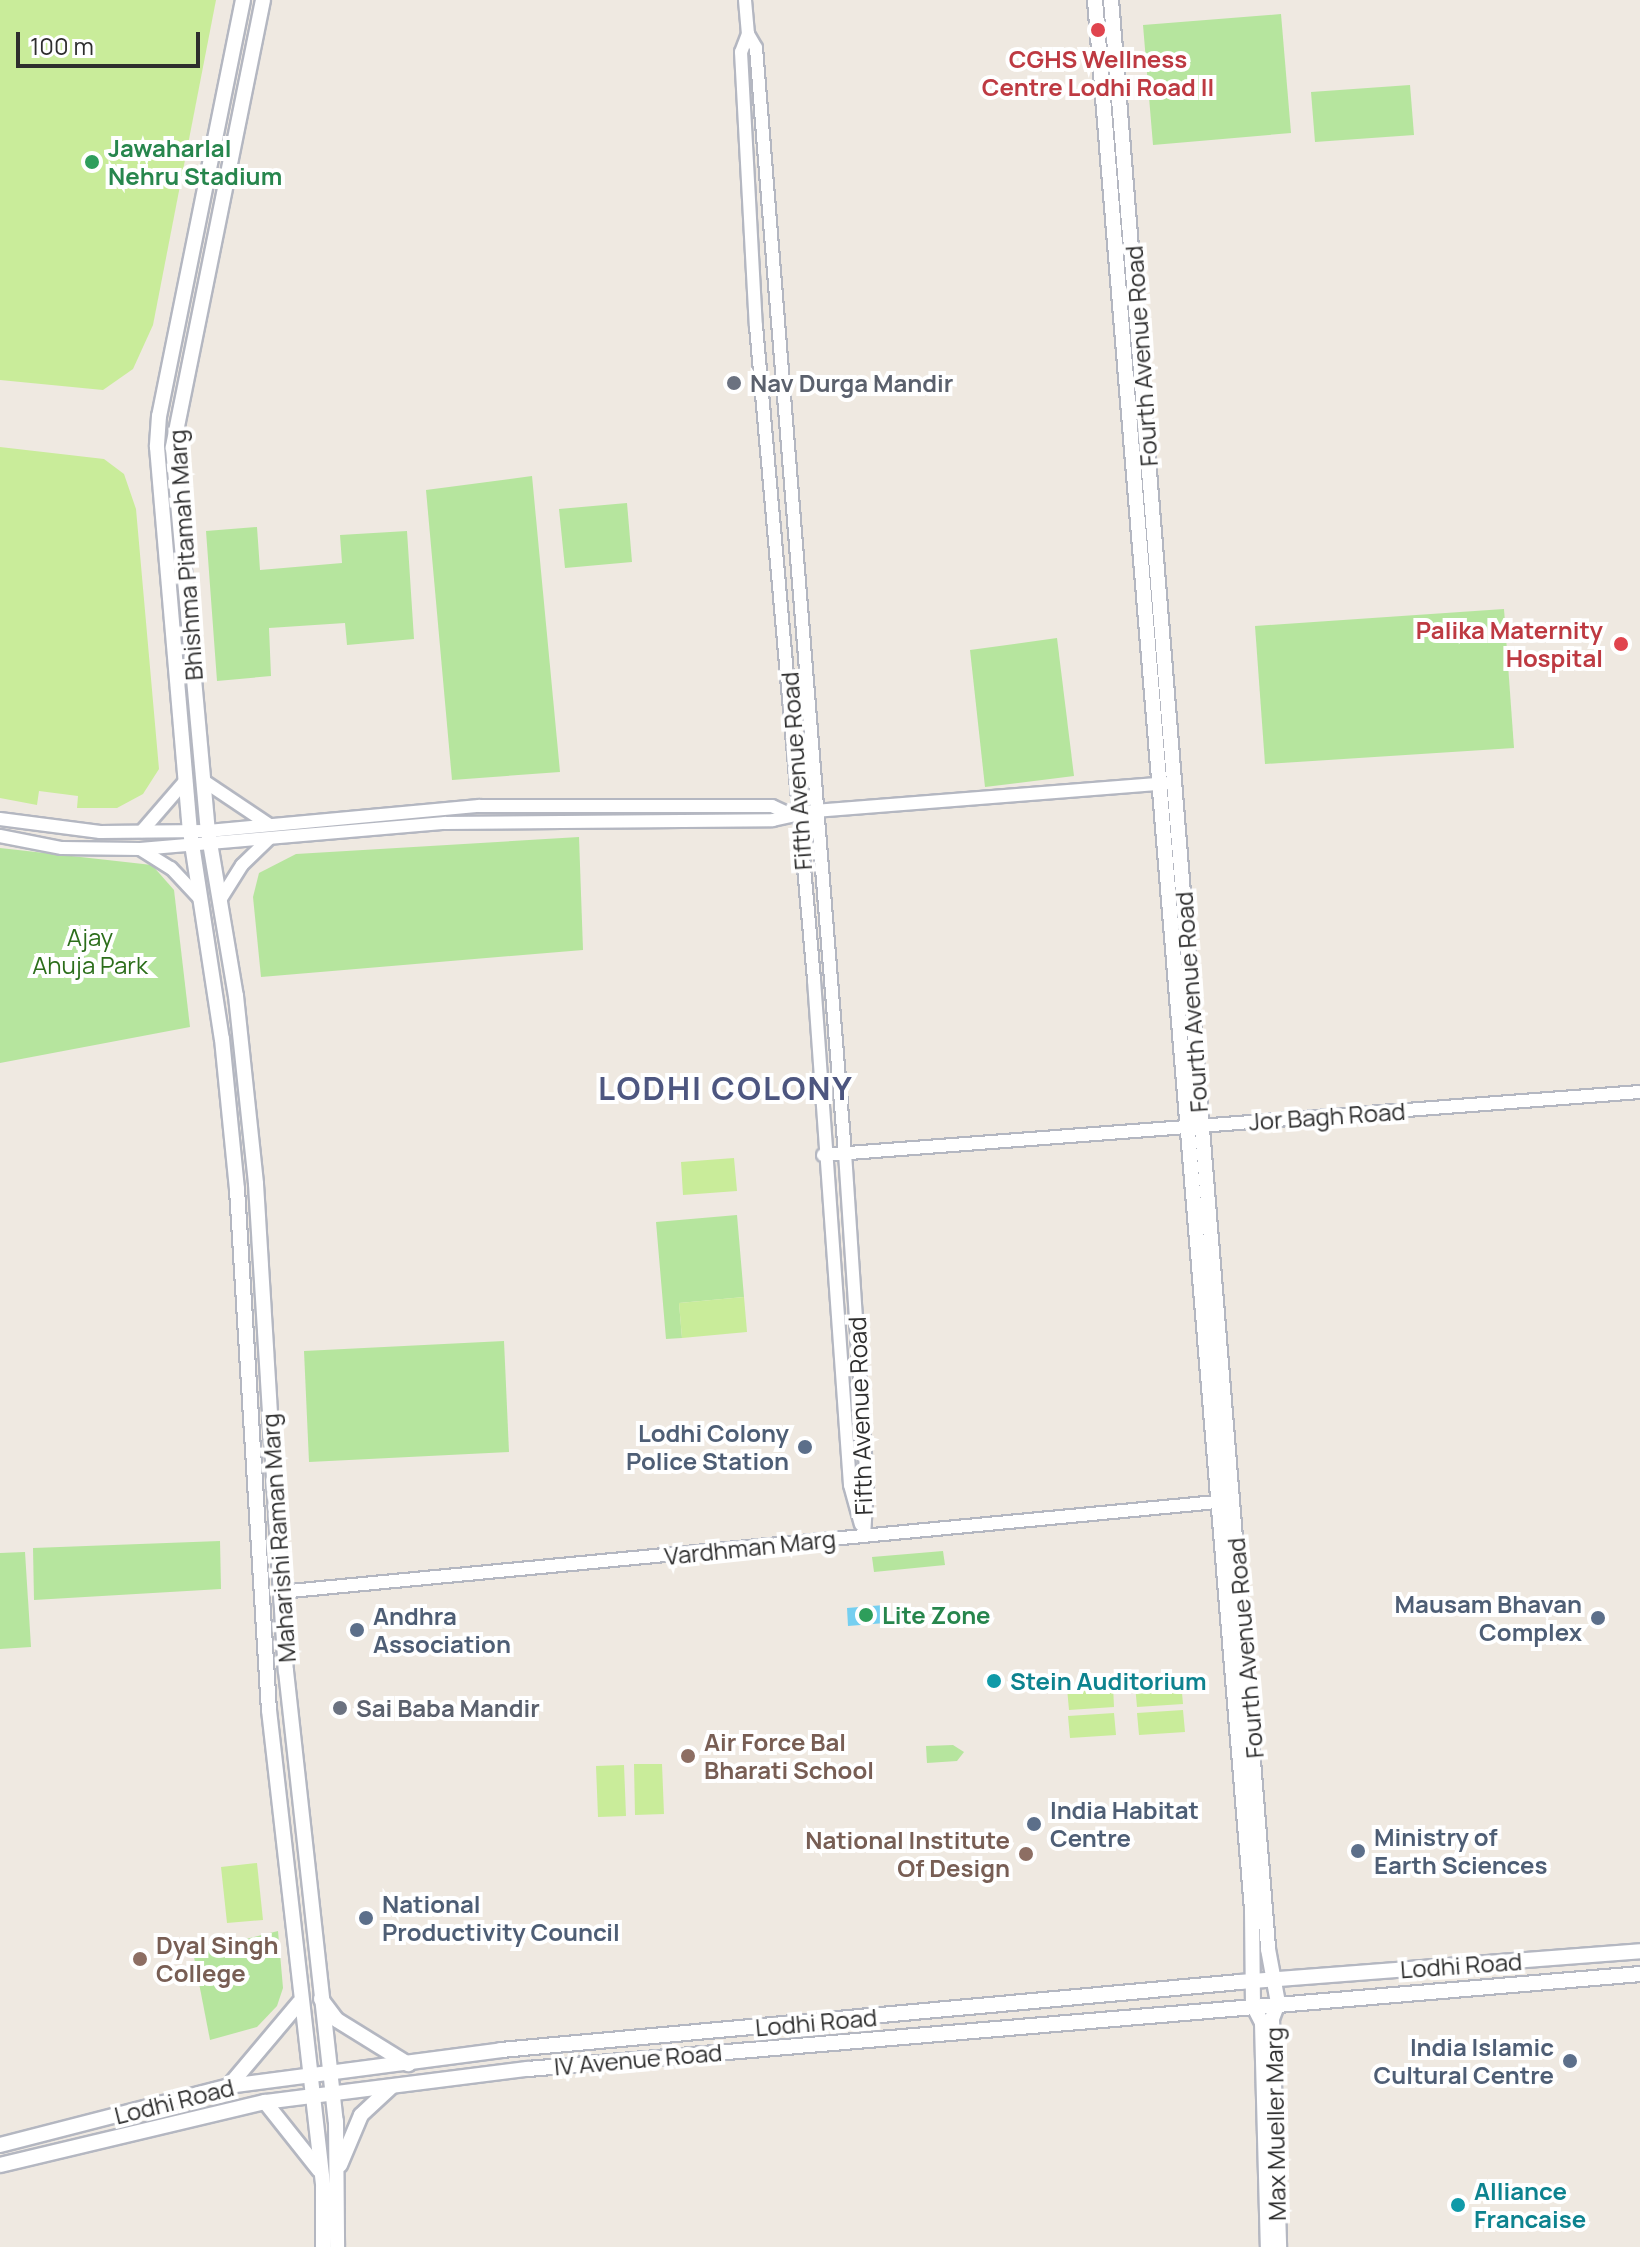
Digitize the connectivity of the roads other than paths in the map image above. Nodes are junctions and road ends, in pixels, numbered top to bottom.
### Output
1 (243, 0) edge
2 (263, 0) edge
3 (745, 0) edge
4 (1095, 0) edge
5 (1111, 0) edge
6 (748, 34) junction
7 (186, 780) junction
8 (204, 781) junction
9 (1167, 783) junction
10 (814, 811) junction
11 (793, 813) junction
12 (0, 819) edge
13 (268, 824) junction
14 (142, 831) junction
15 (0, 836) edge
16 (191, 838) junction
17 (209, 838) junction
18 (269, 839) junction
19 (140, 849) junction
20 (201, 900) junction
21 (220, 900) junction
22 (1640, 1092) edge
23 (1195, 1125) junction
24 (845, 1153) junction
25 (823, 1155) junction
26 (1226, 1501) junction
27 (864, 1536) junction
28 (280, 1592) junction
29 (1252, 1819) junction
30 (1640, 1951) edge
31 (1640, 1974) edge
32 (1276, 1979) junction
33 (1251, 1982) junction
34 (321, 1999) junction
35 (299, 2003) junction
36 (1278, 2003) junction
37 (1253, 2005) junction
38 (408, 2064) junction
39 (330, 2074) junction
40 (308, 2076) junction
41 (229, 2086) junction
42 (391, 2087) junction
43 (333, 2094) junction
44 (311, 2096) junction
45 (265, 2102) junction
46 (0, 2145) edge
47 (0, 2165) edge
48 (320, 2172) junction
49 (337, 2173) junction
50 (323, 2247) edge
51 (337, 2247) edge
52 (1268, 2247) edge
53 (1279, 2247) edge

1 - 7 main road, Bhishma Pitamah Marg
2 - 8 main road, Bhishma Pitamah Marg
3 - 6 street, Fifth Avenue Road
4 - 9 main road, Fourth Avenue Road
5 - 9 main road, Fourth Avenue Road
6 - 10 street, Fifth Avenue Road
6 - 11 street, Fifth Avenue Road
7 - 14 street
7 - 16 main road, Bhishma Pitamah Marg
8 - 13 street
8 - 17 main road, Bhishma Pitamah Marg
9 - 10 street
9 - 23 main road, Fourth Avenue Road
10 - 11 street
10 - 24 street, Fifth Avenue Road
11 - 13 street
11 - 18 street
11 - 25 street, Fifth Avenue Road
12 - 14 street
13 - 17 street
14 - 16 street
15 - 19 street
16 - 17 street
16 - 19 street
16 - 20 main road, Maharishi Raman Marg
17 - 18 street
17 - 21 main road, Maharishi Raman Marg
18 - 21 street
19 - 20 street
20 - 35 main road, Maharishi Raman Marg
21 - 28 main road, Maharishi Raman Marg
22 - 23 street, Jor Bagh Road
23 - 24 street, Jor Bagh Road
23 - 26 main road, Fourth Avenue Road
24 - 25 street, Jor Bagh Road
24 - 27 street, Fifth Avenue Road
25 - 27 street, Fifth Avenue Road
26 - 27 street, Vardhman Marg
26 - 29 main road, Fourth Avenue Road
27 - 28 street, Vardhman Marg
28 - 34 main road, Maharishi Raman Marg
29 - 32 main road, Fourth Avenue Road
29 - 33 main road, Fourth Avenue Road
30 - 32 main road, Lodhi Road
31 - 36 main road, Lodhi Road
32 - 33 main road, Lodhi Road
32 - 36 main road, Fourth Avenue Road
33 - 37 main road, Max Mueller Marg
33 - 38 main road, Lodhi Road
34 - 38 main road
34 - 39 main road, Maharishi Raman Marg
35 - 40 main road, Maharishi Raman Marg
35 - 41 main road
36 - 37 main road, Lodhi Road
36 - 53 main road, Max Mueller Marg
37 - 42 main road, IV Avenue Road
37 - 52 main road, Max Mueller Marg
38 - 39 main road, Lodhi Road
39 - 40 main road, Lodhi Road
39 - 43 main road, Maharishi Raman Marg
40 - 41 main road, Lodhi Road
40 - 44 main road, Maharishi Raman Marg
41 - 46 main road, Lodhi Road
42 - 43 main road, IV Avenue Road
42 - 49 main road
43 - 44 main road, IV Avenue Road
43 - 49 main road, Maharishi Raman Marg
44 - 45 main road, Lodhi Road
44 - 48 main road, Maharishi Raman Marg
45 - 47 main road, Lodhi Road
45 - 48 main road
48 - 50 main road, Maharishi Raman Marg
49 - 51 main road, Maharishi Raman Marg

